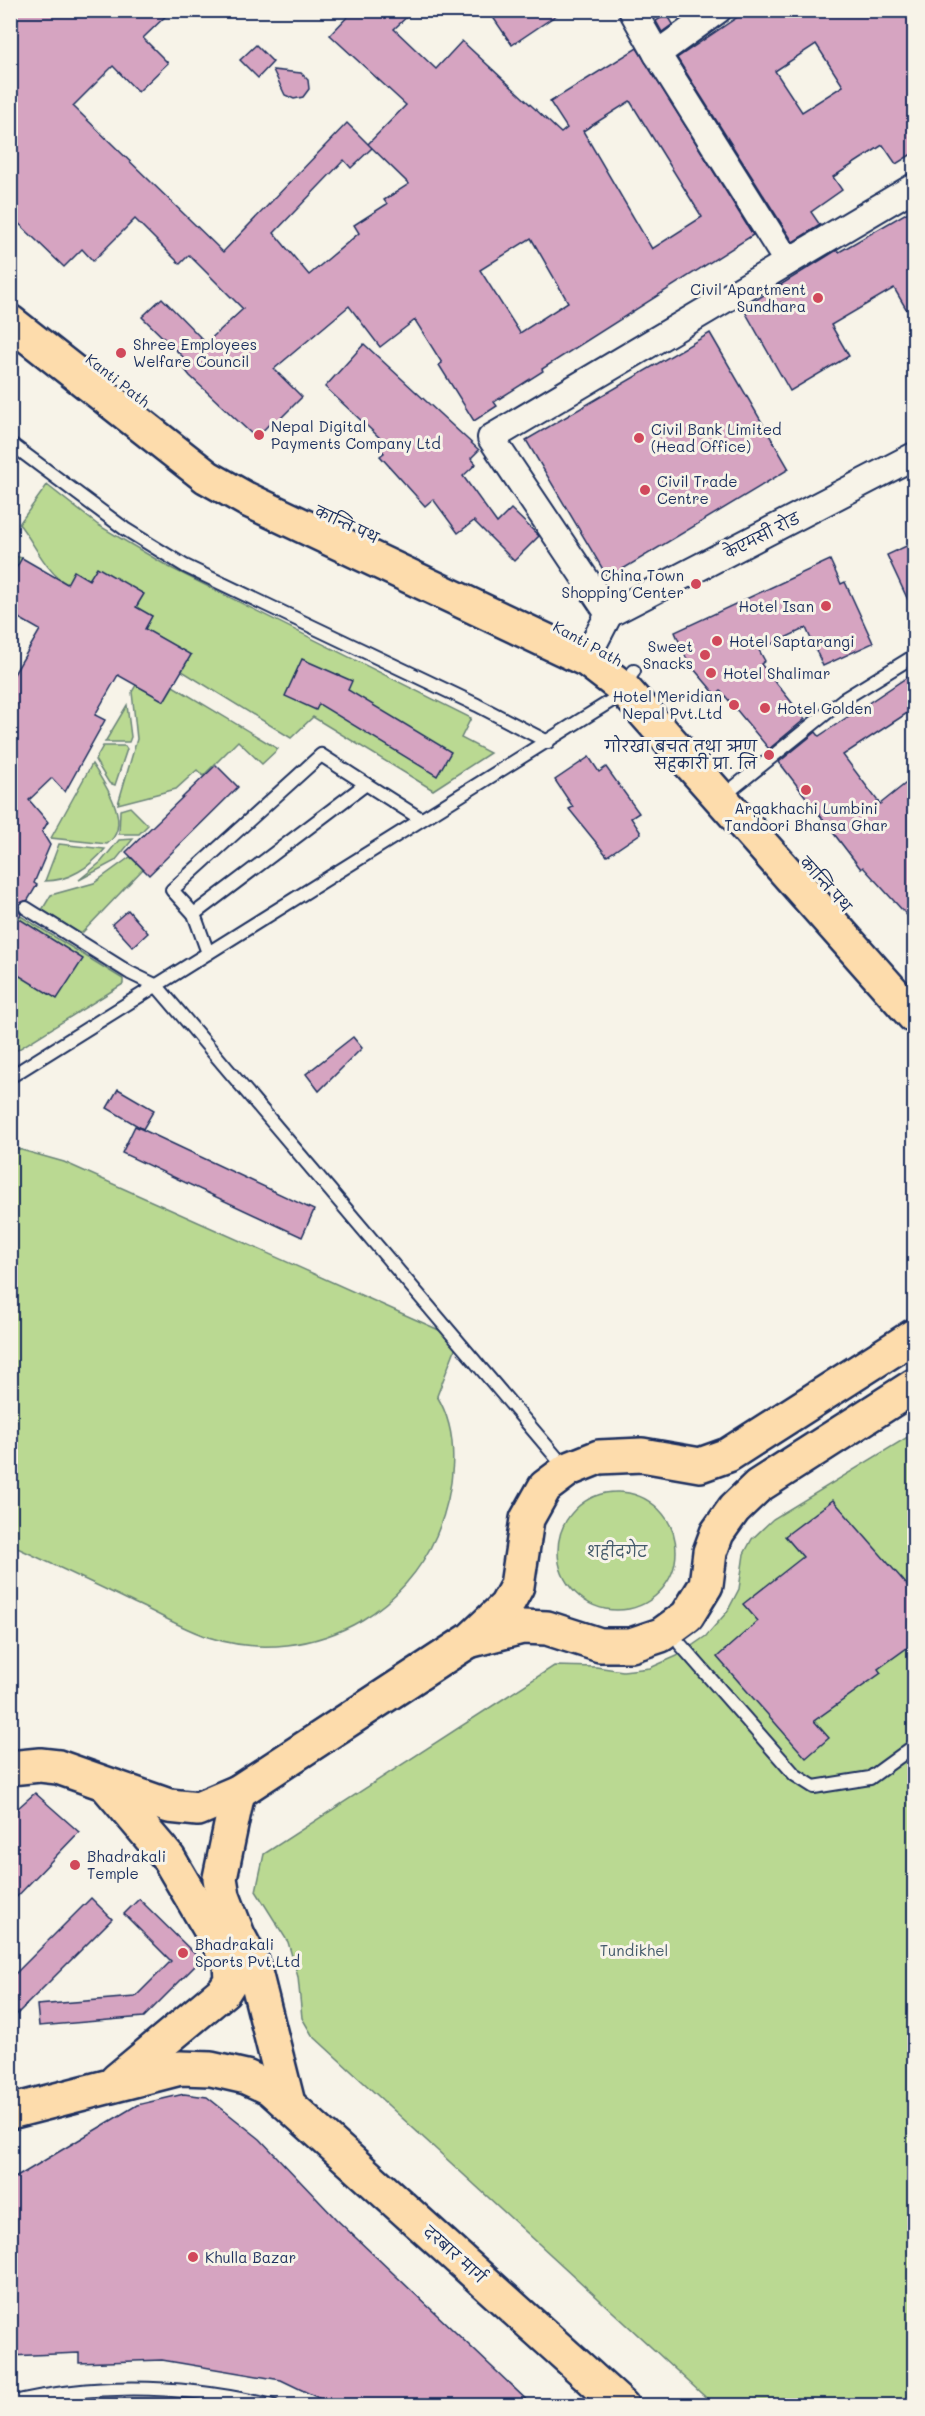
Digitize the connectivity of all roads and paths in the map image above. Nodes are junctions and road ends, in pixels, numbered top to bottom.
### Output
1 (632, 10) edge
2 (718, 10) edge
3 (657, 54) junction
4 (915, 187) edge
5 (786, 261) junction
6 (10, 297) edge
7 (10, 322) edge
8 (10, 443) edge
9 (915, 456) edge
10 (225, 464) joint
11 (469, 583) joint
12 (609, 614) junction
13 (594, 643) junction
14 (915, 656) edge
15 (628, 679) junction
16 (548, 742) junction
17 (366, 784) junction
18 (729, 791) junction
19 (421, 819) junction
20 (26, 908) dead end
21 (194, 914) junction
22 (208, 953) junction
23 (915, 985) edge
24 (157, 986) junction
25 (915, 1016) edge
26 (10, 1077) edge
27 (915, 1336) edge
28 (915, 1386) edge
29 (556, 1457) dead end
30 (470, 1640) junction
31 (680, 1644) dead end
32 (915, 1746) edge
33 (10, 1768) edge
34 (107, 1786) junction
35 (238, 1792) junction
36 (113, 2083) junction
37 (58, 2098) junction
38 (10, 2101) edge
39 (288, 2103) junction
40 (10, 2112) edge
41 (10, 2403) edge
42 (273, 2406) edge
43 (622, 2406) edge

1 - 3 street
2 - 3 street
3 - 5 street
4 - 5 street
5 - 12 street
6 - 10 main road, Kanti Path
7 - 15 main road
8 - 16 lane
9 - 12 street, केएमसी रोड
10 - 11 main road, कान्ति पथ
11 - 13 main road, Kanti Path
12 - 13 street
13 - 15 main road, Kanti Path
14 - 18 lane
15 - 16 lane
15 - 18 main road, Kanti Path
16 - 19 lane
17 - 19 lane
17 - 21 lane
17 - 21 lane
18 - 23 main road, कान्ति पथ
18 - 25 main road
19 - 22 lane
20 - 24 lane
21 - 22 lane
22 - 24 lane
24 - 26 lane
24 - 29 lane
27 - 30 main road
28 - 30 main road
30 - 35 main road
31 - 32 lane
33 - 34 main road
34 - 35 main road
34 - 36 main road
35 - 39 main road
36 - 37 main road, दरबार मार्ग
36 - 39 main road, दरबार मार्ग
37 - 38 main road
37 - 40 main road
39 - 43 main road, दरबार मार्ग
41 - 42 lane

